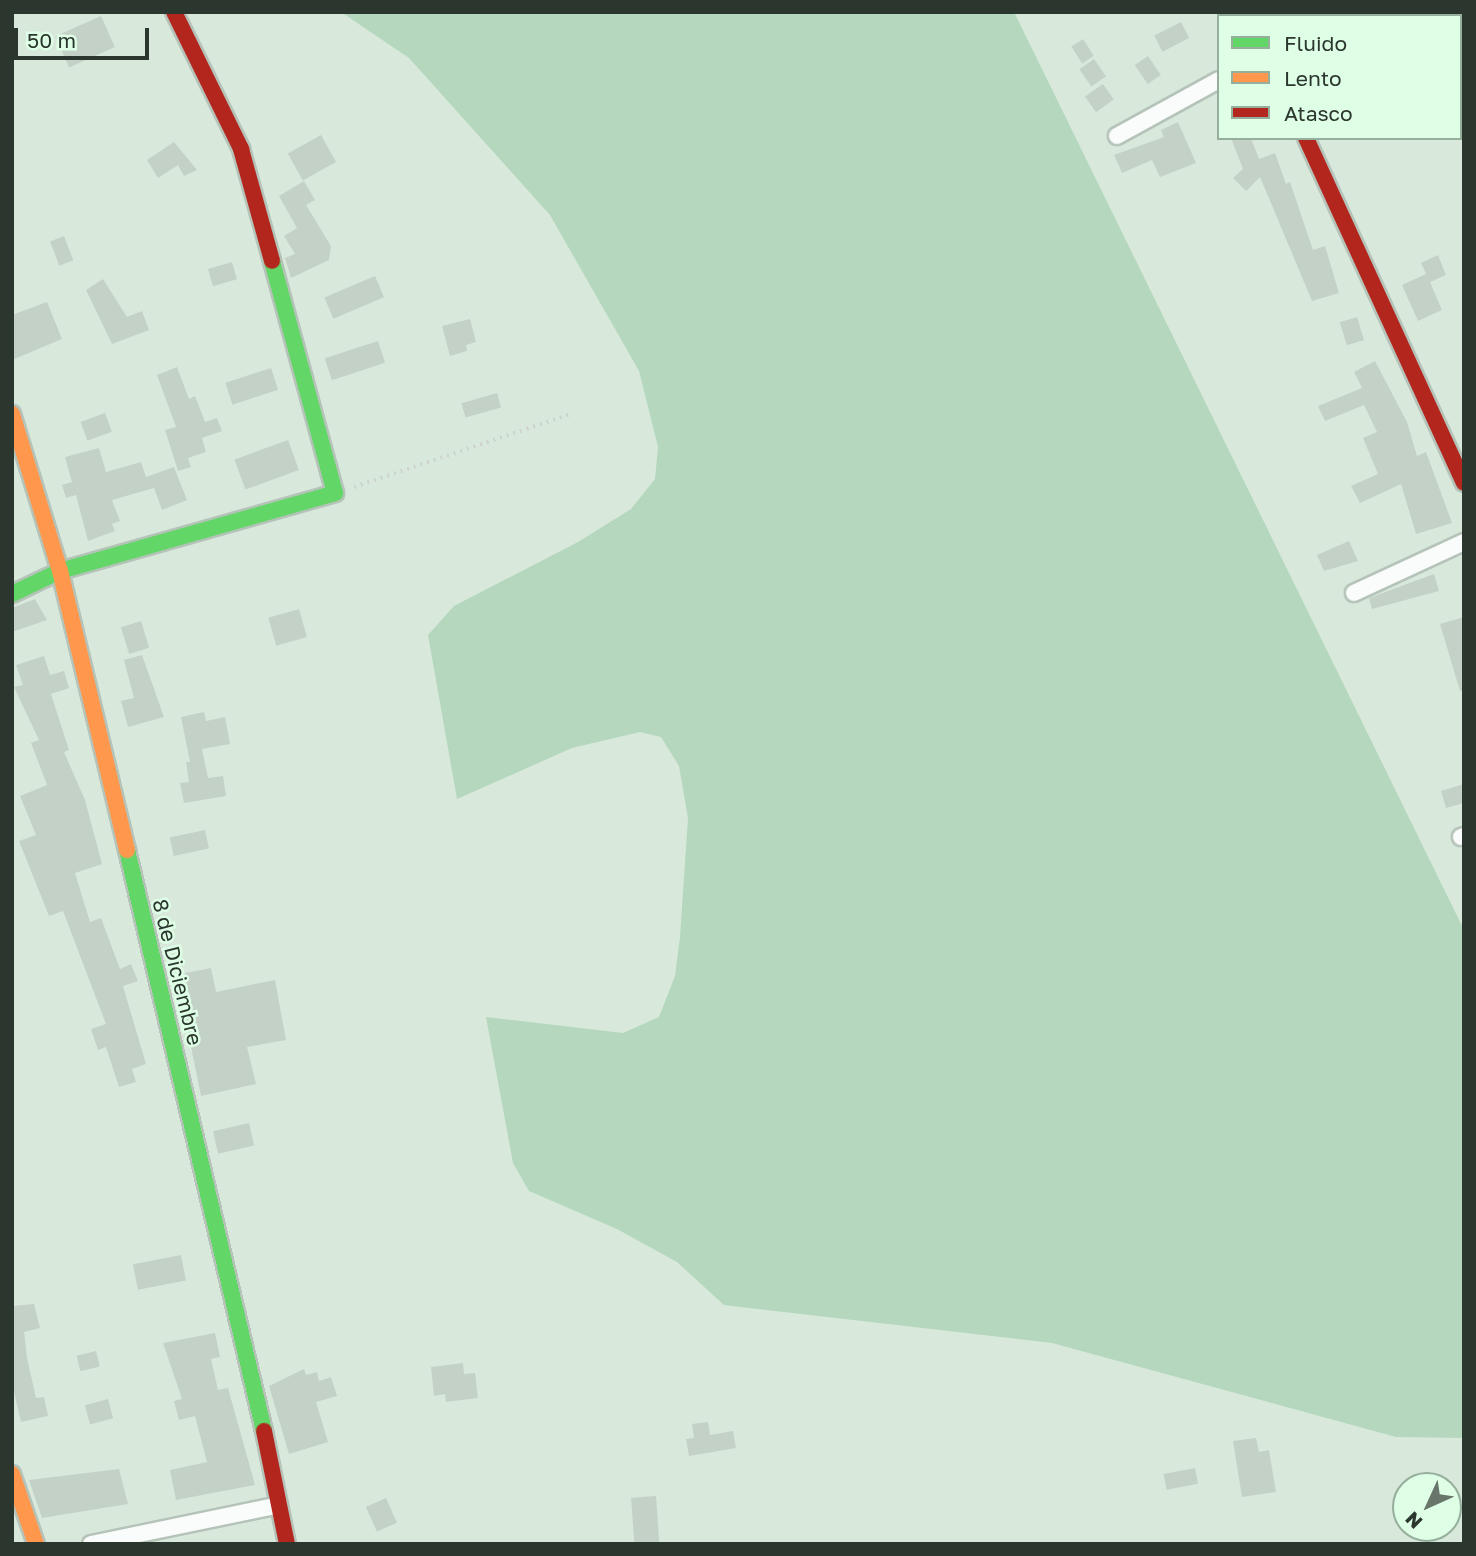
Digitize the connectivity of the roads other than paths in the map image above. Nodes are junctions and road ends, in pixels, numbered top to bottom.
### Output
1 (174, 12) edge
2 (1217, 81) edge
3 (1117, 136) dead end
4 (1307, 140) edge
5 (12, 414) edge
6 (1464, 483) edge
7 (1464, 542) edge
8 (60, 571) junction
9 (1354, 593) dead end
10 (12, 594) edge
11 (12, 1474) edge
12 (279, 1505) junction
13 (36, 1544) edge
14 (91, 1544) edge
15 (287, 1544) edge

1 - 8 street
2 - 3 street
4 - 6 street
5 - 8 street, 8 de Diciembre
7 - 9 street
8 - 10 street
8 - 12 street, 8 de Diciembre
11 - 13 street
12 - 14 street
12 - 15 street, 8 de Diciembre

